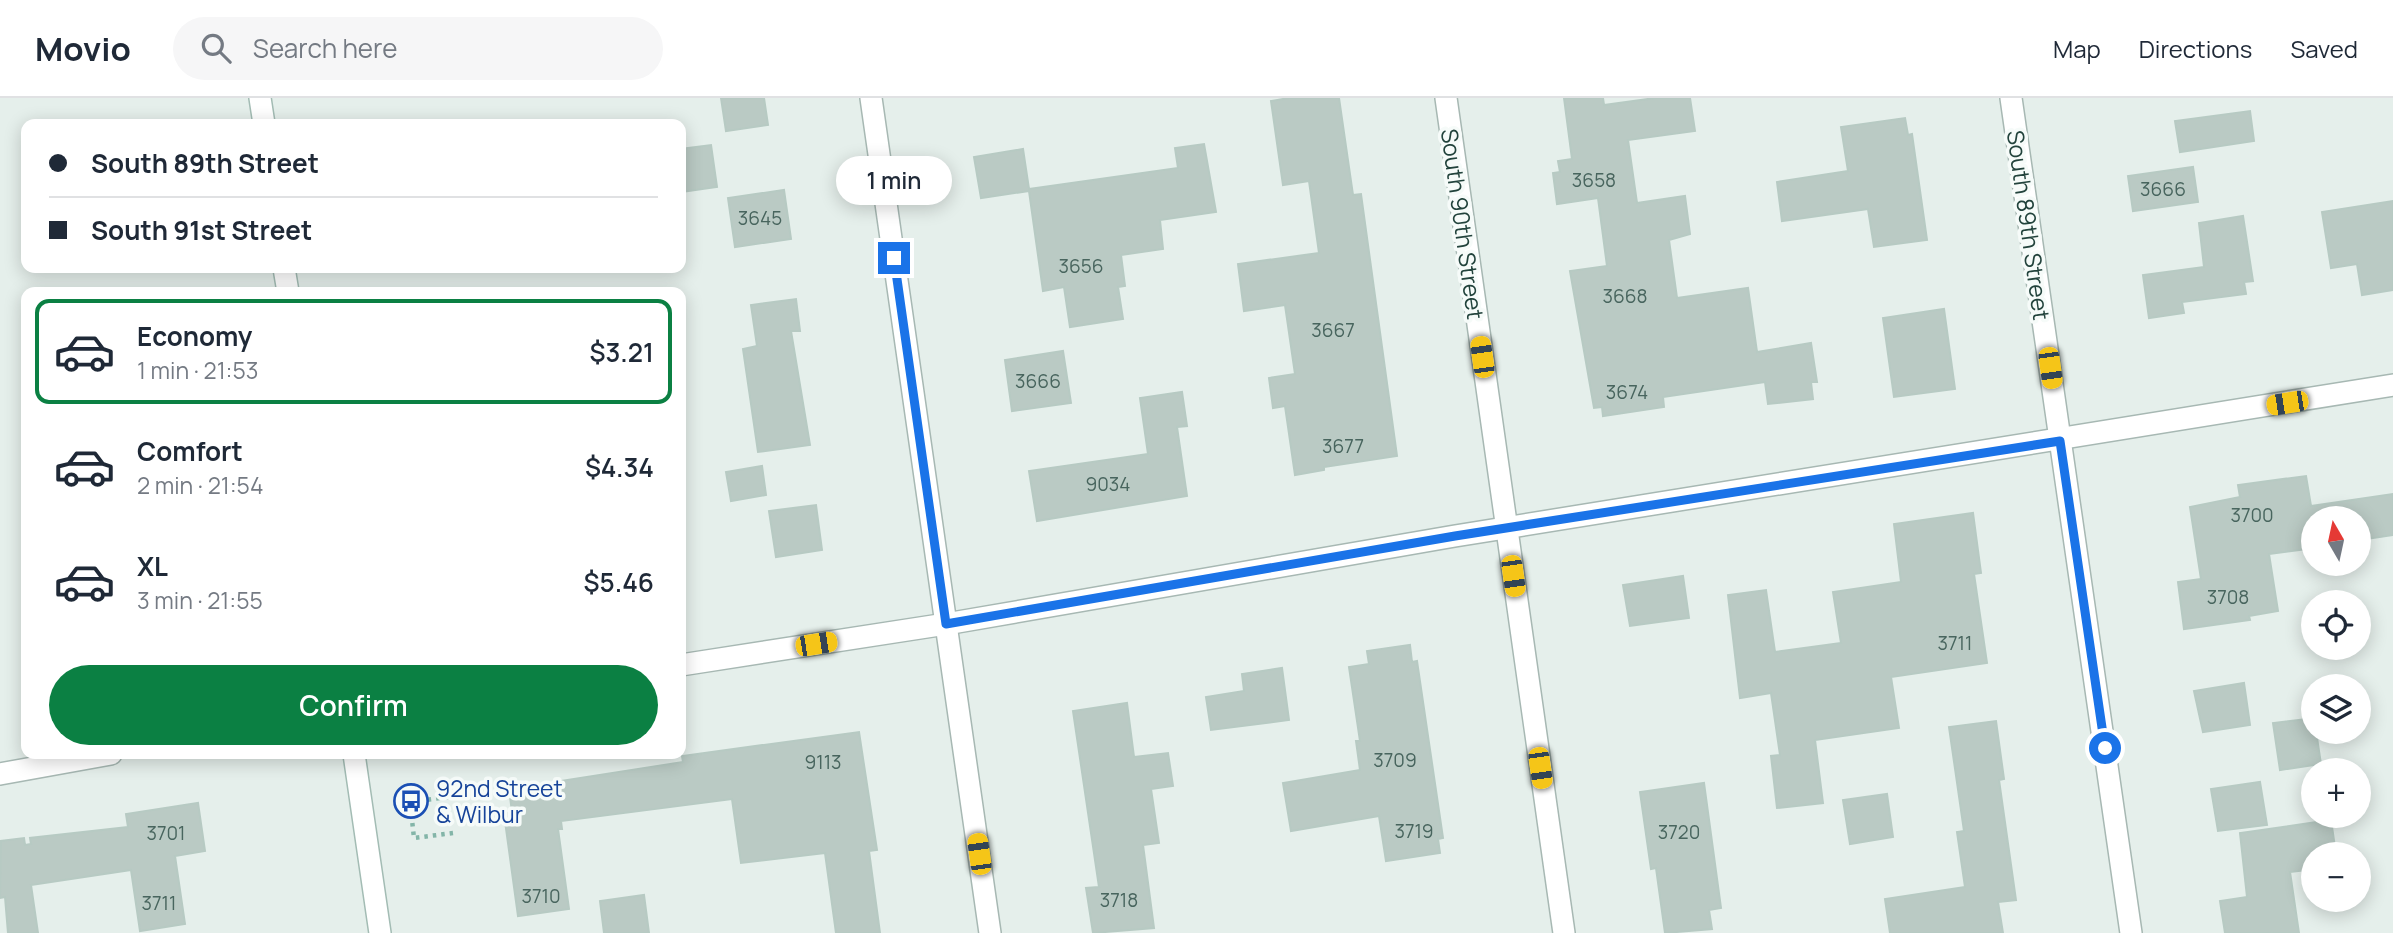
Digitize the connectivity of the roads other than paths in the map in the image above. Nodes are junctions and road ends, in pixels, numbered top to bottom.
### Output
1 (260, 98) edge
2 (871, 98) edge
3 (1446, 98) edge
4 (2011, 98) edge
5 (263, 119) edge
6 (2393, 386) edge
7 (2060, 441) junction
8 (1506, 528) junction
9 (946, 624) junction
10 (686, 664) edge
11 (85, 759) edge
12 (355, 759) edge
13 (0, 775) edge
14 (380, 933) edge
15 (990, 933) edge
16 (1564, 933) edge
17 (2131, 933) edge

1 - 5 street
2 - 9 street
3 - 8 street, South 90th Street
4 - 7 street, South 89th Street
6 - 7 street
7 - 8 street
7 - 17 street, South 89th Street
8 - 9 street
8 - 16 street, South 90th Street
9 - 10 street
9 - 15 street
11 - 13 street
12 - 14 street

